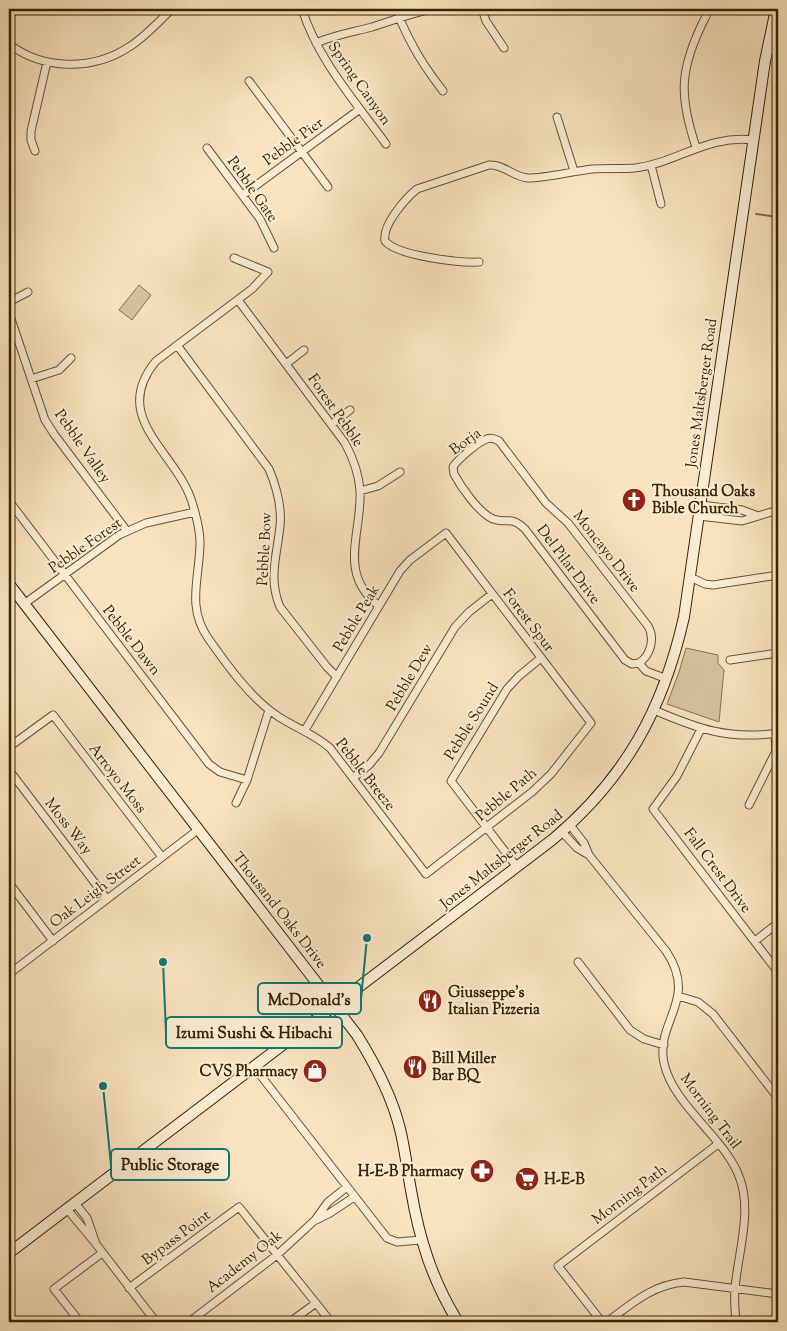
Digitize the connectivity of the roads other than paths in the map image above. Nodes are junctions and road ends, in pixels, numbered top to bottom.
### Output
1 (172, 9) edge
2 (302, 9) edge
3 (432, 9) edge
4 (482, 9) edge
5 (776, 9) edge
6 (706, 16) dead end
7 (399, 17) junction
8 (316, 43) junction
9 (9, 44) edge
10 (504, 48) dead end
11 (47, 62) junction
12 (249, 81) dead end
13 (443, 91) dead end
14 (360, 109) junction
15 (557, 117) dead end
16 (754, 140) junction
17 (386, 144) dead end
18 (208, 148) dead end
19 (696, 148) junction
20 (35, 150) dead end
21 (302, 152) junction
22 (651, 165) junction
23 (574, 171) junction
24 (328, 187) dead end
25 (243, 196) junction
26 (661, 204) dead end
27 (274, 248) dead end
28 (234, 258) dead end
29 (479, 262) dead end
30 (28, 292) dead end
31 (238, 300) junction
32 (9, 302) edge
33 (9, 313) edge
34 (177, 345) junction
35 (304, 350) dead end
36 (71, 358) dead end
37 (286, 364) junction
38 (31, 379) junction
39 (350, 410) dead end
40 (332, 424) junction
41 (493, 438) joint
42 (453, 467) joint
43 (400, 472) dead end
44 (360, 491) junction
45 (9, 501) edge
46 (701, 505) junction
47 (724, 508) junction
48 (778, 510) edge
49 (195, 512) junction
50 (699, 516) junction
51 (758, 516) junction
52 (723, 519) junction
53 (127, 531) junction
54 (446, 533) joint
55 (65, 575) junction
56 (778, 576) edge
57 (690, 577) junction
58 (9, 584) edge
59 (492, 594) junction
60 (24, 604) junction
61 (379, 606) junction
62 (778, 653) edge
63 (541, 658) junction
64 (730, 660) dead end
65 (639, 663) junction
66 (337, 677) junction
67 (667, 679) junction
68 (269, 710) junction
69 (654, 710) junction
70 (591, 722) joint
71 (701, 729) junction
72 (305, 730) junction
73 (777, 734) edge
74 (9, 747) edge
75 (9, 770) edge
76 (353, 778) junction
77 (247, 780) junction
78 (236, 803) dead end
79 (749, 805) dead end
80 (487, 828) junction
81 (566, 828) junction
82 (199, 829) junction
83 (162, 857) junction
84 (517, 867) junction
85 (426, 874) joint
86 (9, 883) edge
87 (107, 899) junction
88 (778, 923) edge
89 (53, 941) junction
90 (755, 941) junction
91 (578, 962) dead end
92 (778, 972) edge
93 (9, 974) edge
94 (678, 996) junction
95 (334, 1006) junction
96 (664, 1044) junction
97 (254, 1067) junction
98 (778, 1098) edge
99 (718, 1144) junction
100 (347, 1187) junction
101 (354, 1197) junction
102 (71, 1206) junction
103 (315, 1220) junction
104 (421, 1240) junction
105 (9, 1253) edge
106 (102, 1253) junction
107 (276, 1255) junction
108 (130, 1288) junction
109 (735, 1289) junction
110 (778, 1294) edge
111 (316, 1303) junction
112 (80, 1322) edge
113 (156, 1322) edge
114 (189, 1322) edge
115 (290, 1322) edge
116 (331, 1322) edge
117 (458, 1322) edge
118 (602, 1322) edge
119 (607, 1322) edge
120 (736, 1322) edge

1 - 11 street
2 - 8 street, Spring Canyon
3 - 7 street
4 - 10 street
5 - 16 main road, Jones Maltsberger Road
6 - 19 street
7 - 8 street
7 - 13 street
8 - 14 street, Spring Canyon
9 - 11 street
11 - 20 street
12 - 21 street
14 - 17 street, Spring Canyon
14 - 21 street, Pebble Pier
15 - 23 street
16 - 19 street
16 - 46 main road, Jones Maltsberger Road
18 - 25 street, Pebble Gate
19 - 22 street
21 - 24 street
21 - 25 street, Pebble Pier
22 - 23 street
22 - 26 street
23 - 29 street
25 - 27 street, Pebble Gate
28 - 31 street
30 - 32 street
31 - 34 street
31 - 37 street, Forest Pebble
33 - 38 street, Pebble Valley
34 - 49 street, Pebble Breeze
34 - 66 street, Pebble Bow
35 - 37 street
36 - 38 street
37 - 40 street, Forest Pebble
38 - 53 street, Pebble Valley
39 - 40 street
40 - 44 street, Forest Pebble
41 - 42 street, Borja
41 - 65 street, Moncayo Drive
42 - 65 street, Del Pilar Drive
43 - 44 street
44 - 61 street, Forest Pebble
45 - 55 street, Pebble Dawn
46 - 47 street
46 - 50 main road, Jones Maltsberger Road
47 - 51 street
47 - 52 street
48 - 51 street
49 - 53 street, Pebble Forest
49 - 68 street, Pebble Breeze
50 - 52 street
50 - 57 main road, Jones Maltsberger Road
51 - 52 street
53 - 55 street, Pebble Forest
54 - 59 street, Forest Spur
54 - 61 street, Pebble Peak
55 - 60 street, Pebble Forest
55 - 77 street, Pebble Dawn
56 - 57 street
57 - 67 main road, Jones Maltsberger Road
58 - 60 main road, Thousand Oaks Drive
59 - 63 street, Forest Spur
59 - 76 street, Pebble Dew
60 - 82 main road, Thousand Oaks Drive
61 - 66 street, Pebble Peak
62 - 64 street
63 - 70 street, Forest Spur
63 - 80 street, Pebble Sound
65 - 67 street
66 - 72 street, Pebble Peak
67 - 69 main road, Jones Maltsberger Road
68 - 72 street, Pebble Breeze
68 - 77 street
69 - 71 street
69 - 81 main road, Jones Maltsberger Road
70 - 80 street, Pebble Path
71 - 73 street
71 - 90 street, Fall Crest Drive
72 - 76 street, Pebble Breeze
73 - 79 street
74 - 83 street, Arroyo Moss
75 - 87 street, Moss Way
76 - 85 street, Pebble Breeze
77 - 78 street
80 - 84 street
80 - 85 street, Pebble Path
81 - 84 main road, Jones Maltsberger Road
81 - 94 street, Morning Trail
82 - 83 street, Oak Leigh Street
82 - 95 main road, Thousand Oaks Drive
83 - 87 street, Oak Leigh Street
84 - 95 main road, Jones Maltsberger Road
86 - 89 street
87 - 89 street, Oak Leigh Street
88 - 90 street
89 - 93 street, Oak Leigh Street
90 - 92 street, Fall Crest Drive
91 - 96 street
94 - 96 street, Morning Trail
94 - 98 street
95 - 97 main road, Jones Maltsberger Road
95 - 104 main road, Thousand Oaks Drive
96 - 99 street, Morning Trail
97 - 100 street
97 - 102 main road, Jones Maltsberger Road
99 - 109 street, Morning Trail
99 - 118 street, Morning Path
100 - 101 street
100 - 103 street, Academy Oak
101 - 103 street, Academy Oak
101 - 104 street
102 - 105 main road, Jones Maltsberger Road
102 - 106 street
103 - 107 street, Academy Oak
104 - 117 main road, Thousand Oaks Drive
106 - 108 street
106 - 112 street
107 - 108 street, Bypass Point
107 - 111 street
107 - 114 street, Academy Oak
108 - 113 street
109 - 110 street
109 - 119 street
109 - 120 street, Morning Trail
111 - 115 street
111 - 116 street

